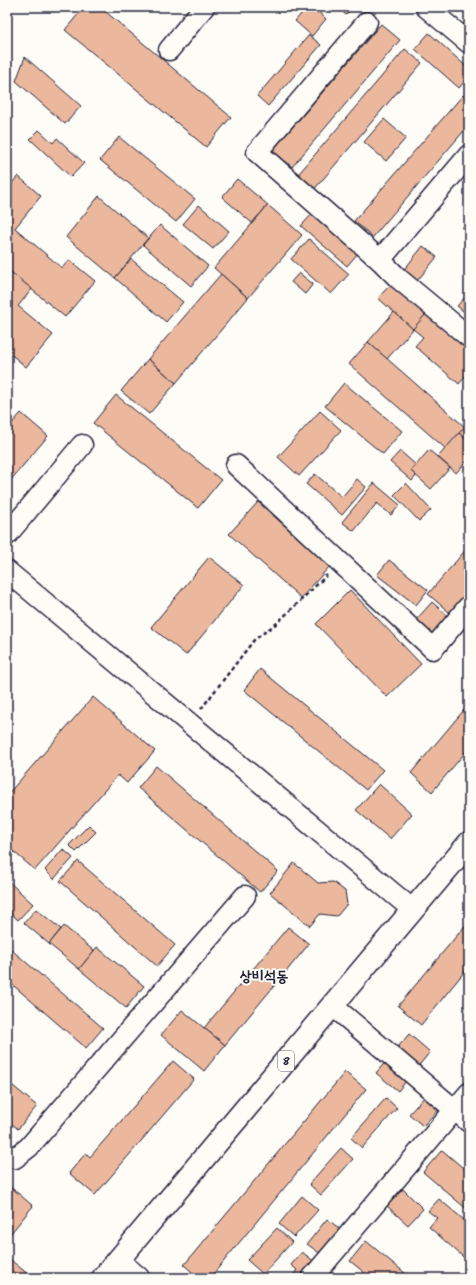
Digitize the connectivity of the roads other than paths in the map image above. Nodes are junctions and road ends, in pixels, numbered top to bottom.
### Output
1 (204, 7) edge
2 (426, 7) edge
3 (367, 22) dead end
4 (469, 43) edge
5 (169, 50) dead end
6 (469, 155) edge
7 (380, 260) junction
8 (469, 337) edge
9 (82, 445) dead end
10 (236, 464) dead end
11 (7, 535) edge
12 (7, 571) edge
13 (469, 606) edge
14 (469, 843) edge
15 (245, 896) dead end
16 (413, 910) junction
17 (333, 1006) junction
18 (469, 1093) edge
19 (462, 1116) edge
20 (7, 1154) edge
21 (118, 1261) junction
22 (103, 1278) edge
23 (138, 1278) edge
24 (312, 1278) edge

1 - 5 street
2 - 4 street
3 - 7 street
6 - 7 street
7 - 8 street
9 - 11 street
10 - 13 street
12 - 16 street
14 - 16 main road, 8
15 - 20 street
16 - 17 main road, 8
17 - 19 street
17 - 21 main road, 8
18 - 19 street
19 - 24 street
21 - 22 main road, 8
21 - 23 main road

